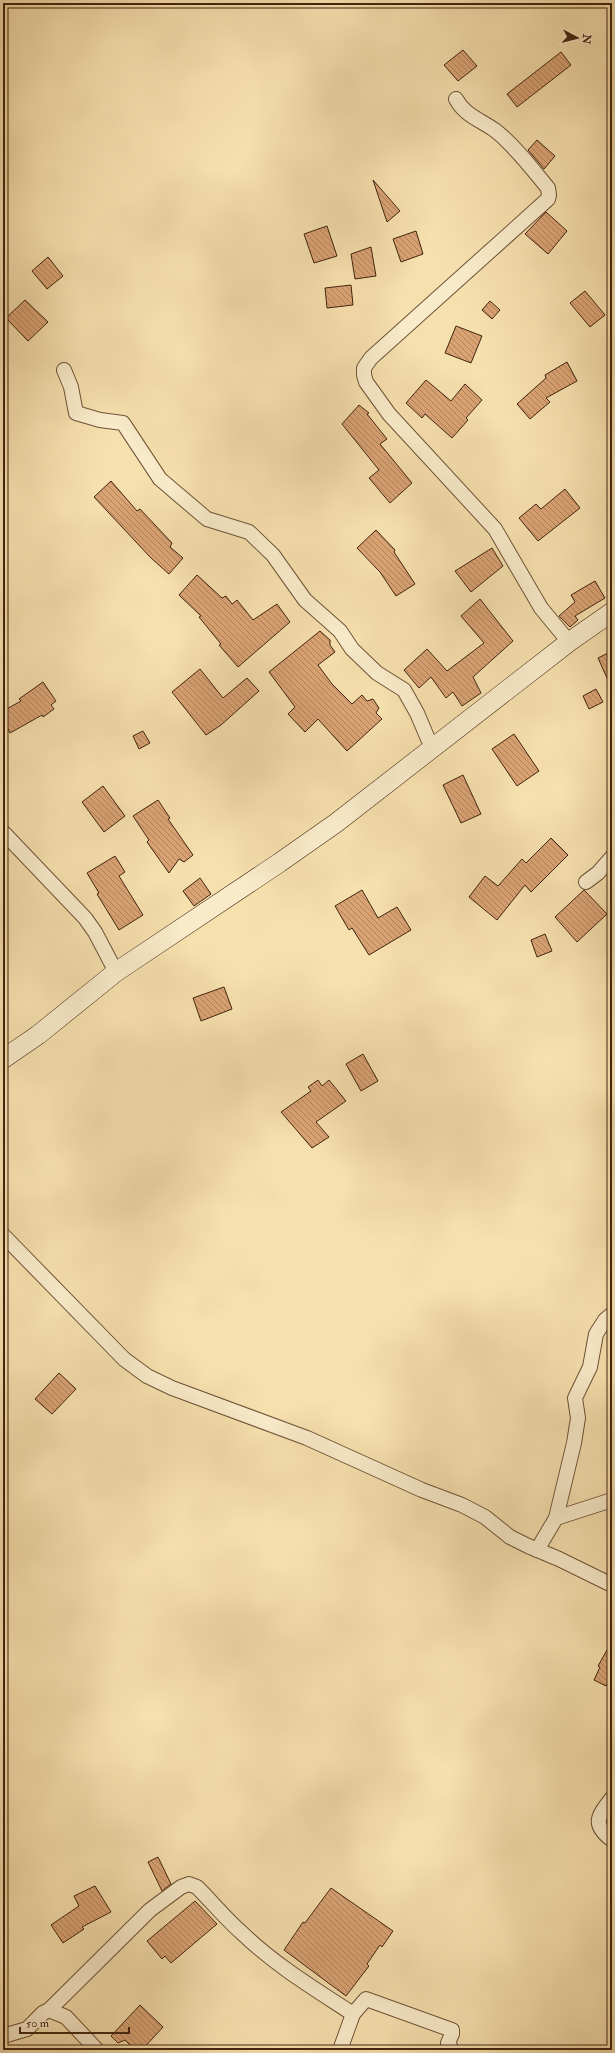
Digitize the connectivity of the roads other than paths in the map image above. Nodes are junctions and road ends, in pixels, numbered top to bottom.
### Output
1 (456, 99) dead end
2 (64, 370) dead end
3 (612, 612) edge
4 (569, 642) junction
5 (438, 746) junction
6 (3, 832) edge
7 (612, 857) edge
8 (586, 882) dead end
9 (116, 972) junction
10 (3, 1059) edge
11 (3, 1235) edge
12 (612, 1314) edge
13 (612, 1500) edge
14 (556, 1518) junction
15 (538, 1550) junction
16 (612, 1585) edge
17 (612, 1798) edge
18 (612, 1840) edge
19 (49, 2010) junction
20 (353, 2014) junction
21 (3, 2036) edge
22 (97, 2050) edge
23 (340, 2050) edge
24 (452, 2050) edge

1 - 4 street
2 - 5 street
3 - 4 street
4 - 5 street
5 - 9 street
6 - 9 street
7 - 8 street
9 - 10 street
11 - 15 street
12 - 14 street
13 - 14 street
14 - 15 street
15 - 16 street
17 - 18 street
19 - 20 street
19 - 21 street
19 - 22 street
20 - 23 street
20 - 24 street

